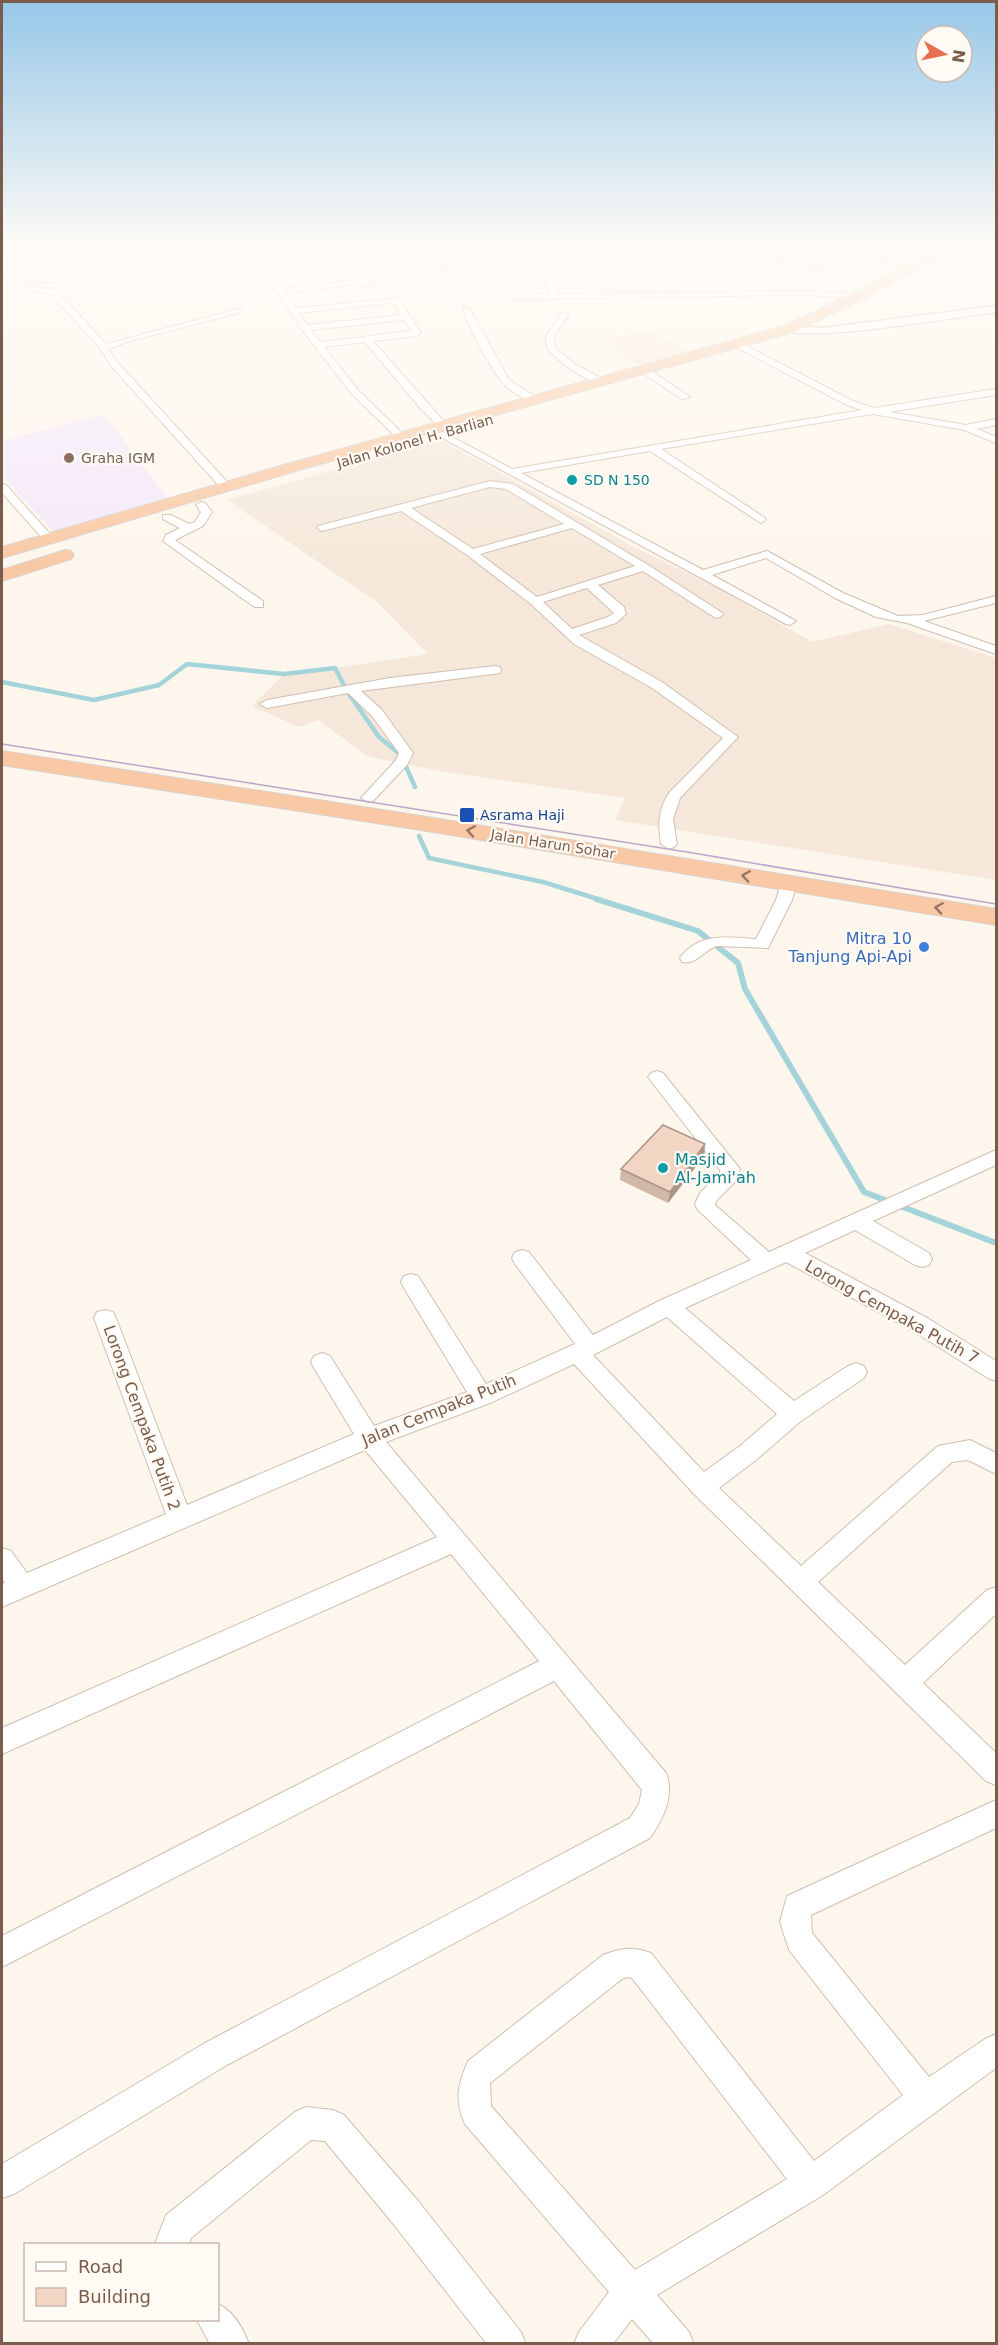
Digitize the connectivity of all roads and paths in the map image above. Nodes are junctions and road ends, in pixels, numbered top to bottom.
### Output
1 (108, 353) edge
2 (325, 353) edge
3 (379, 353) edge
4 (489, 353) edge
5 (557, 353) edge
6 (755, 353) edge
7 (707, 354) joint
8 (650, 374) junction
9 (600, 381) junction
10 (996, 392) edge
11 (685, 397) dead end
12 (535, 400) junction
13 (876, 412) junction
14 (996, 422) edge
15 (966, 428) junction
16 (442, 430) junction
17 (402, 438) junction
18 (996, 440) edge
19 (652, 448) junction
20 (510, 472) junction
21 (2, 487) edge
22 (226, 487) junction
23 (201, 505) junction
24 (404, 508) junction
25 (167, 517) junction
26 (761, 520) dead end
27 (127, 523) junction
28 (572, 525) junction
29 (189, 528) junction
30 (322, 528) dead end
31 (48, 538) junction
32 (105, 541) dead end
33 (85, 548) dead end
34 (2, 553) edge
35 (471, 553) junction
36 (2, 560) edge
37 (644, 567) junction
38 (2, 569) edge
39 (703, 574) junction
40 (2, 576) edge
41 (589, 584) junction
42 (996, 599) edge
43 (535, 601) junction
44 (259, 604) dead end
45 (718, 614) dead end
46 (790, 621) dead end
47 (911, 621) junction
48 (570, 634) junction
49 (996, 650) edge
50 (495, 670) dead end
51 (348, 690) junction
52 (267, 704) dead end
53 (2, 742) edge
54 (2, 758) edge
55 (259, 789) junction
56 (368, 798) junction
57 (669, 844) junction
58 (789, 883) junction
59 (996, 895) edge
60 (996, 917) edge
61 (688, 958) dead end
62 (657, 1077) dead end
63 (996, 1157) edge
64 (864, 1218) junction
65 (522, 1258) dead end
66 (777, 1258) junction
67 (922, 1259) dead end
68 (411, 1282) dead end
69 (669, 1306) junction
70 (105, 1318) dead end
71 (584, 1350) junction
72 (322, 1362) dead end
73 (856, 1372) dead end
74 (996, 1372) edge
75 (482, 1396) junction
76 (793, 1414) junction
77 (369, 1438) junction
78 (996, 1464) edge
79 (702, 1487) junction
80 (180, 1519) junction
81 (455, 1541) junction
82 (2, 1559) edge
83 (800, 1582) junction
84 (12, 1591) edge
85 (996, 1598) edge
86 (558, 1665) junction
87 (904, 1683) junction
88 (2, 1741) edge
89 (996, 1772) edge
90 (996, 1814) edge
91 (2, 1952) edge
92 (996, 2050) edge
93 (926, 2098) junction
94 (2, 2182) edge
95 (811, 2183) junction
96 (172, 2243) edge
97 (632, 2291) junction
98 (216, 2321) edge
99 (232, 2343) edge
100 (509, 2343) edge
101 (591, 2343) edge
102 (677, 2343) edge

1 - 22 street
2 - 17 street
3 - 16 street
4 - 12 street
5 - 9 street
6 - 13 street
7 - 8 highway, Jalan Kolonel H. Barlian
7 - 9 highway, Jalan Kolonel H. Barlian
8 - 11 street
8 - 16 highway, Jalan Kolonel H. Barlian
9 - 12 highway, Jalan Kolonel H. Barlian
10 - 13 street
12 - 16 highway, Jalan Kolonel H. Barlian
13 - 15 street
13 - 19 street
14 - 15 street
15 - 18 street
16 - 17 highway, Jalan Kolonel H. Barlian
16 - 20 street
16 - 23 highway, Jalan Kolonel H. Barlian
17 - 22 highway, Jalan Kolonel H. Barlian
19 - 20 street
19 - 26 street
20 - 39 street
21 - 31 street
22 - 27 highway, Jalan Kolonel H. Barlian
23 - 25 highway, Jalan Kolonel H. Barlian
23 - 29 street
24 - 28 street
24 - 30 street
24 - 35 street
25 - 27 highway, Jalan Kolonel H. Barlian
25 - 29 street
27 - 31 highway
27 - 32 highway
27 - 36 highway
27 - 38 highway
28 - 35 street
28 - 37 street
29 - 44 street
31 - 34 highway
33 - 40 highway
35 - 43 street
37 - 41 street
37 - 45 street
39 - 46 street
39 - 47 street
41 - 43 street
41 - 48 street
42 - 47 street
43 - 48 street
47 - 49 street
48 - 57 street
50 - 51 street
51 - 52 street
51 - 56 street
53 - 55 highway, Jalan Harun Sohar
54 - 55 highway, Jalan Harun Sohar
55 - 56 highway, Jalan Harun Sohar
58 -> 55 highway, Jalan Harun Sohar
56 - 57 highway, Jalan Harun Sohar
57 - 59 highway, Jalan Harun Sohar
60 -> 58 highway, Jalan Harun Sohar
58 - 61 street
62 - 66 street, Lorong Cempaka Putih 7
63 - 64 street, Jalan Cempaka Putih
64 - 66 street, Jalan Cempaka Putih
64 - 67 street
65 - 71 street
66 - 69 street, Jalan Cempaka Putih
66 - 74 street, Lorong Cempaka Putih 7
68 - 75 street
69 - 71 street, Jalan Cempaka Putih
69 - 76 street
70 - 80 street, Lorong Cempaka Putih 2
71 - 75 street, Jalan Cempaka Putih
71 - 79 street
72 - 77 street
73 - 76 street
75 - 77 street, Jalan Cempaka Putih
76 - 79 street
77 - 80 street, Jalan Cempaka Putih
77 - 81 street
78 - 83 street
79 - 83 street
80 - 84 street, Jalan Cempaka Putih
81 - 86 street
81 - 88 street
82 - 84 street
83 - 87 street
85 - 87 street
86 - 91 street
86 - 94 street
87 - 89 street
90 - 93 street
92 - 93 street
93 - 95 street
95 - 97 street
95 - 97 street
96 - 100 street
97 - 101 street
97 - 102 street
98 - 99 street

